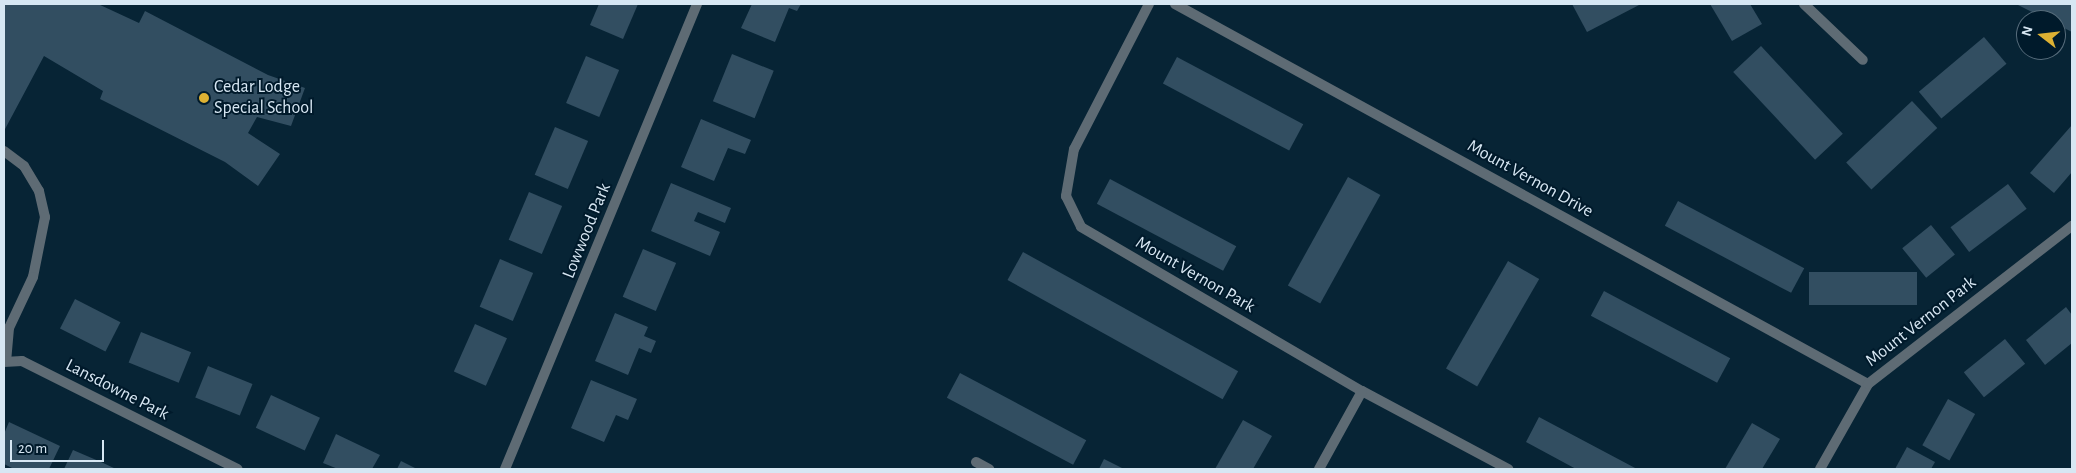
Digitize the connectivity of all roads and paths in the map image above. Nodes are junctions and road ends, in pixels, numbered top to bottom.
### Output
1 (697, 4) edge
2 (1149, 4) edge
3 (1175, 4) edge
4 (1804, 4) edge
5 (1863, 60) dead end
6 (4, 151) edge
7 (2072, 226) edge
8 (5, 361) edge
9 (1868, 384) junction
10 (1362, 391) junction
11 (976, 462) dead end
12 (238, 469) edge
13 (506, 469) edge
14 (989, 469) edge
15 (1320, 469) edge
16 (1508, 469) edge
17 (1820, 469) edge

1 - 13 street, Lowwood Park
2 - 10 street, Mount Vernon Park
3 - 9 street, Mount Vernon Drive
4 - 5 street
6 - 8 street
7 - 9 street, Mount Vernon Park
8 - 12 street, Lansdowne Park
9 - 17 street, Mount Vernon Park
10 - 15 street
10 - 16 street, Mount Vernon Park
11 - 14 street

